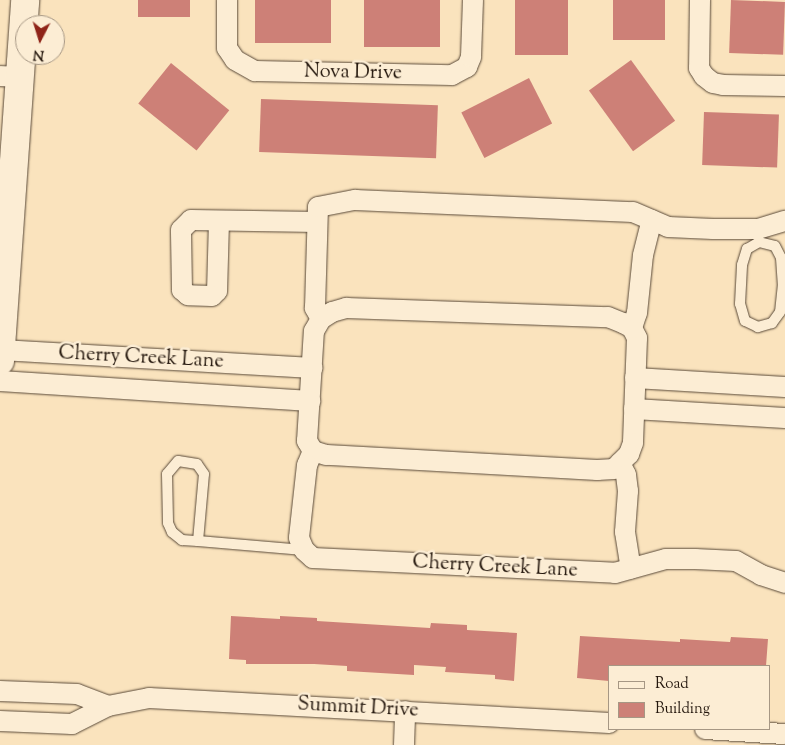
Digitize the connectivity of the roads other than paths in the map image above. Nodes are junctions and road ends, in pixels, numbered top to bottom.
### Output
1 (25, 0) edge
2 (227, 0) edge
3 (473, 0) edge
4 (700, 0) edge
5 (10, 76) edge
6 (785, 86) edge
7 (652, 220) junction
8 (219, 221) dead end
9 (785, 221) edge
10 (318, 222) junction
11 (5, 229) edge
12 (759, 236) junction
13 (4, 258) edge
14 (321, 319) junction
15 (632, 328) junction
16 (1, 350) edge
17 (0, 361) edge
18 (312, 368) junction
19 (635, 378) junction
20 (0, 381) edge
21 (785, 387) edge
22 (310, 401) junction
23 (634, 409) junction
24 (785, 418) edge
25 (313, 451) junction
26 (620, 464) junction
27 (198, 541) junction
28 (304, 550) junction
29 (631, 569) junction
30 (785, 583) edge
31 (0, 691) edge
32 (108, 706) junction
33 (405, 711) junction
34 (0, 721) edge
35 (608, 723) edge
36 (721, 730) edge
37 (785, 734) edge
38 (404, 745) edge

1 - 5 main road
2 - 3 street, Nova Drive
4 - 6 street
5 - 11 main road
7 - 10 street
7 - 12 street
7 - 15 street
8 - 10 street
9 - 12 street
10 - 14 street
11 - 13 main road
12 - 12 lane
13 - 16 main road
14 - 15 street
14 - 18 street
15 - 19 street
16 - 17 main road
16 - 18 street, Cherry Creek Lane
18 - 22 street
19 - 21 street
19 - 23 street
20 - 22 street, Cherry Creek Lane
22 - 25 street
23 - 24 street
23 - 26 street
25 - 26 street
25 - 28 street
26 - 29 street
27 - 27 lane
27 - 28 lane
28 - 29 street, Cherry Creek Lane
29 - 30 street, Cherry Creek Lane
31 - 32 street
32 - 33 street, Summit Drive
32 - 34 street, Summit Drive
33 - 35 street, Summit Drive
33 - 38 street
36 - 37 street

